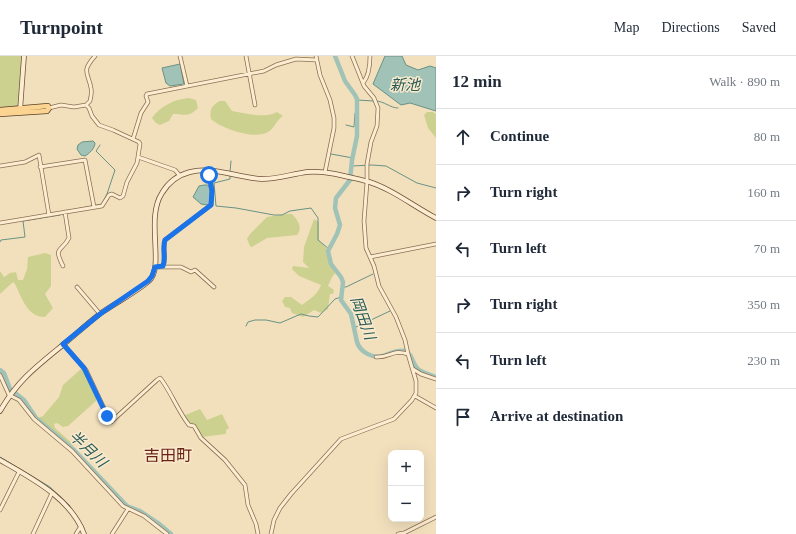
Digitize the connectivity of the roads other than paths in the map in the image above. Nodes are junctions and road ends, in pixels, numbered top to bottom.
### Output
1 (24, 56) edge
2 (95, 56) edge
3 (180, 56) edge
4 (246, 56) edge
5 (316, 56) edge
6 (352, 56) edge
7 (370, 56) edge
8 (317, 60) junction
9 (250, 74) junction
10 (363, 83) junction
11 (187, 86) junction
12 (86, 105) junction
13 (255, 105) dead end
14 (49, 108) joint
15 (0, 110) edge
16 (20, 111) junction
17 (0, 114) edge
18 (133, 139) junction
19 (138, 157) junction
20 (0, 166) edge
21 (40, 167) junction
22 (208, 171) junction
23 (325, 172) junction
24 (180, 176) junction
25 (367, 182) junction
26 (94, 207) junction
27 (65, 212) junction
28 (49, 215) junction
29 (436, 218) edge
30 (0, 224) edge
31 (436, 244) edge
32 (370, 256) junction
33 (63, 266) dead end
34 (163, 266) junction
35 (155, 267) junction
36 (77, 287) dead end
37 (214, 287) dead end
38 (100, 314) junction
39 (63, 344) junction
40 (407, 353) junction
41 (376, 357) dead end
42 (413, 369) junction
43 (0, 374) edge
44 (436, 379) edge
45 (2, 383) edge
46 (11, 393) junction
47 (415, 396) junction
48 (436, 408) edge
49 (0, 411) edge
50 (0, 460) edge
51 (19, 472) junction
52 (52, 492) junction
53 (128, 509) junction
54 (0, 510) edge
55 (436, 517) edge
56 (81, 526) junction
57 (33, 534) edge
58 (76, 534) edge
59 (84, 534) edge
60 (112, 534) edge
61 (167, 534) edge
62 (258, 534) edge
63 (271, 534) edge
64 (398, 534) edge
65 (404, 534) edge

1 - 16 street
2 - 12 street
3 - 11 street
4 - 9 street
5 - 8 street
6 - 10 street
7 - 10 street
8 - 9 street
8 - 23 street
9 - 11 street
9 - 13 street
10 - 25 street
11 - 18 street
12 - 14 street
12 - 18 street
14 - 16 main road
15 - 16 main road
16 - 17 main road
18 - 19 street
19 - 24 street
19 - 26 street
20 - 21 street
21 - 26 street
21 - 28 street
22 - 23 street
22 - 24 street
22 - 34 street
23 - 25 street
24 - 35 street
25 - 29 street
25 - 32 street
26 - 27 street
27 - 28 street
27 - 33 street
28 - 30 street
31 - 32 street
32 - 40 street
34 - 35 street
34 - 37 street
35 - 38 street
36 - 38 street
38 - 39 street
39 - 46 street
39 - 62 street
40 - 41 street
40 - 42 street
42 - 44 street
42 - 47 street
43 - 45 street
45 - 46 street
46 - 49 street
46 - 53 street
47 - 48 street
47 - 63 street
50 - 51 street
51 - 52 street
51 - 54 street
52 - 56 street
52 - 57 street
53 - 60 street
53 - 61 street
55 - 65 street
56 - 58 street
56 - 59 street
64 - 65 street

